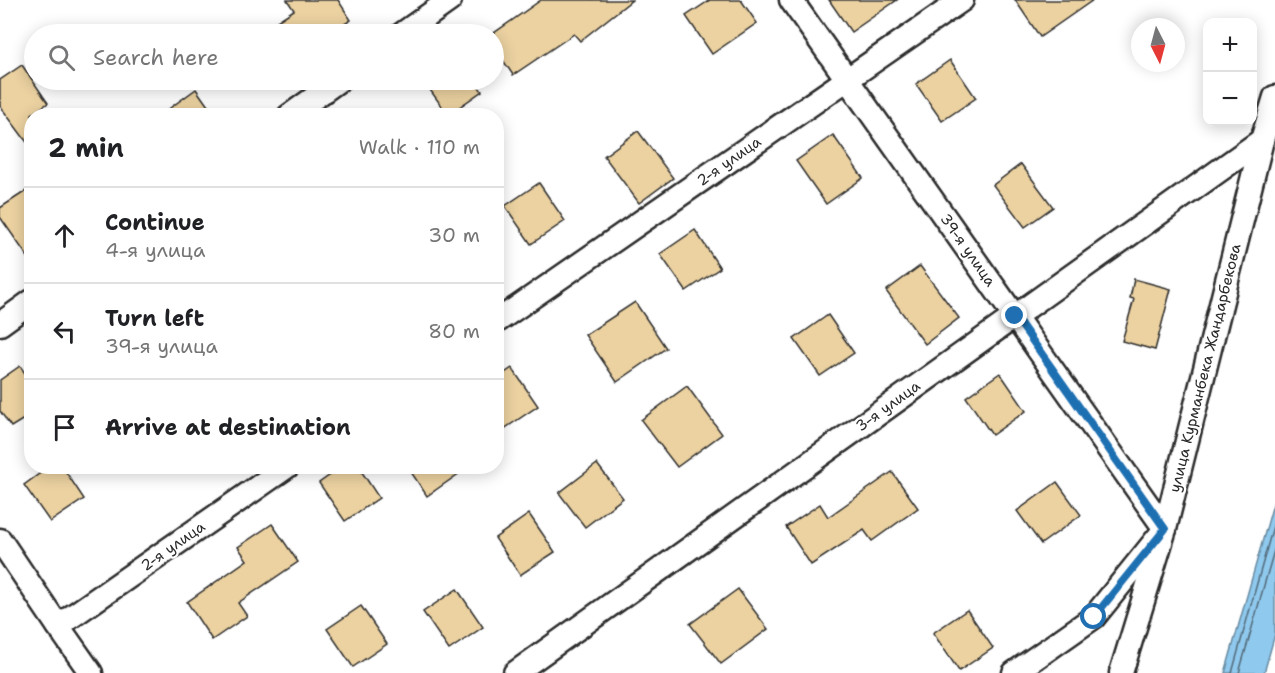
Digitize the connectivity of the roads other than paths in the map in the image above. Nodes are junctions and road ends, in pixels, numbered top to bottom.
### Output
1 (450, 0) edge
2 (791, 0) edge
3 (962, 0) edge
4 (416, 24) edge
5 (847, 79) junction
6 (325, 90) edge
7 (1275, 97) edge
8 (300, 108) edge
9 (1262, 140) junction
10 (24, 307) edge
11 (504, 316) edge
12 (1015, 316) junction
13 (0, 324) edge
14 (276, 474) edge
15 (1165, 529) junction
16 (0, 540) edge
17 (58, 626) junction
18 (91, 673) edge
19 (515, 673) edge
20 (1014, 673) edge
21 (1121, 673) edge

1 - 4 street
2 - 5 street, 39-я улица
3 - 5 street, 2-я улица
5 - 11 street, 2-я улица
5 - 12 street, 39-я улица
6 - 8 street
7 - 9 street, улица Курманбека Жандарбекова
9 - 12 street, 3-я улица
9 - 15 street, улица Курманбека Жандарбекова
10 - 13 street
12 - 15 street, 39-я улица
12 - 19 street, 3-я улица
14 - 17 street, 2-я улица
15 - 20 street
15 - 21 street, улица Курманбека Жандарбекова
16 - 17 street
17 - 18 street

